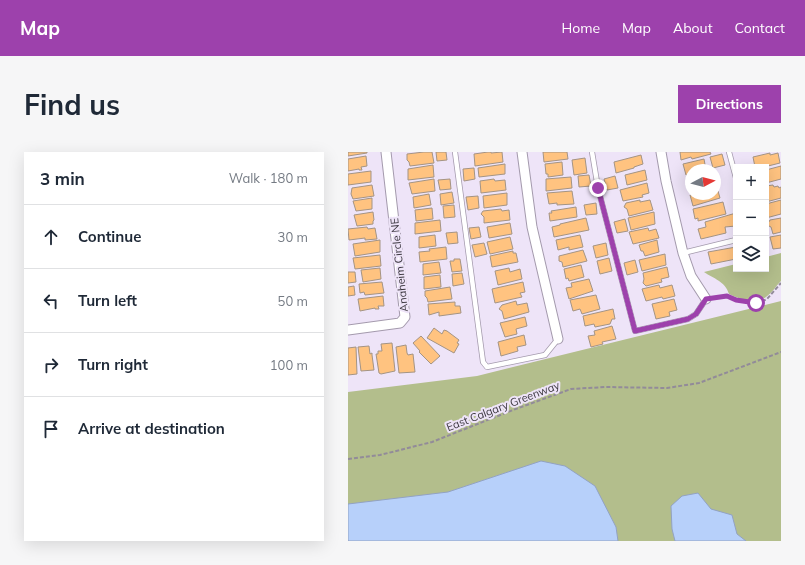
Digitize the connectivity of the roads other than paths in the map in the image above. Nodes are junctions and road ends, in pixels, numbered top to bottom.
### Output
1 (386, 152) edge
2 (455, 152) edge
3 (522, 152) edge
4 (592, 152) edge
5 (661, 152) edge
6 (729, 152) edge
7 (733, 167) edge
8 (733, 241) edge
9 (683, 253) junction
10 (706, 299) joint
11 (348, 330) edge
12 (558, 339) joint

1 - 11 street, Anaheim Circle NE
2 - 12 lane
3 - 12 street
4 - 10 lane
5 - 9 street
6 - 7 lane
8 - 9 lane
9 - 10 street

